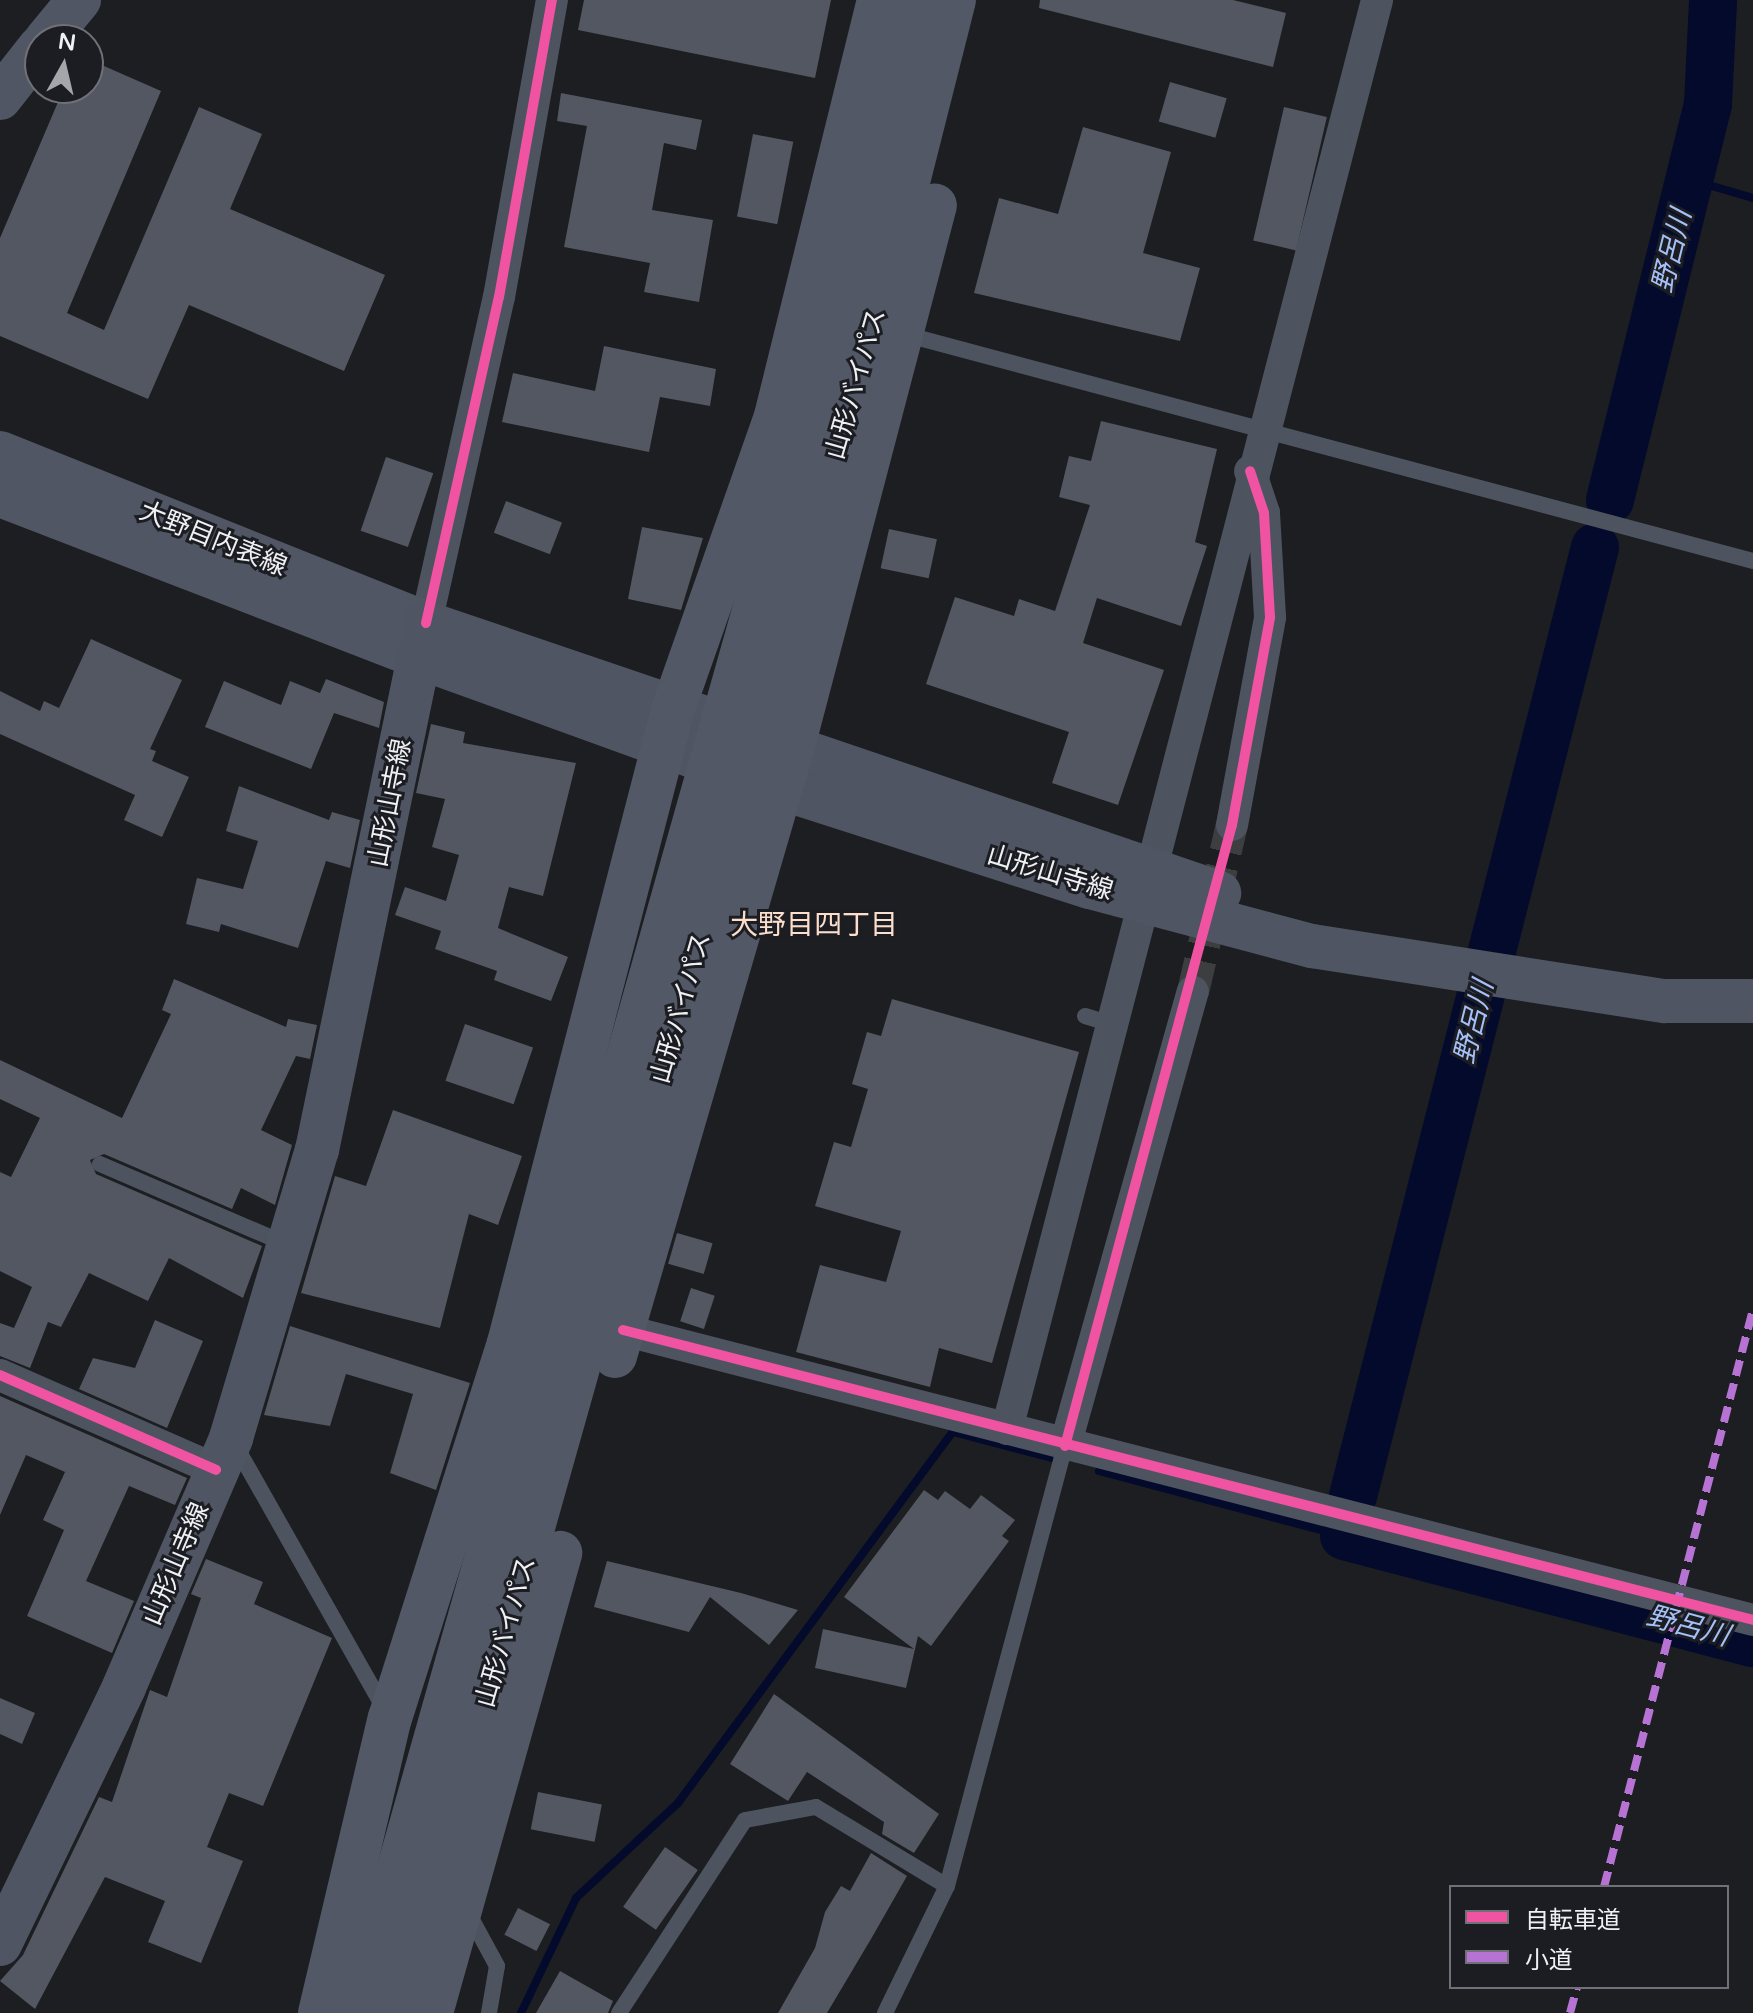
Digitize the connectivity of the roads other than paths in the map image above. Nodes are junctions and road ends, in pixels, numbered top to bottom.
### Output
1 (79, 0) edge
2 (552, 0) edge
3 (879, 0) edge
4 (911, 0) edge
5 (954, 0) edge
6 (983, 0) edge
7 (1377, 0) edge
8 (59, 24) edge
9 (24, 67) edge
10 (0, 98) edge
11 (904, 334) junction
12 (1267, 432) junction
13 (0, 453) edge
14 (1250, 471) junction
15 (1, 500) edge
16 (1753, 561) edge
17 (423, 640) junction
18 (668, 728) junction
19 (786, 769) junction
20 (1232, 825) tunnel mouth
21 (1148, 886) junction
22 (1193, 992) tunnel mouth
23 (1753, 1001) edge
24 (100, 1164) dead end
25 (287, 1244) junction
26 (623, 1330) junction
27 (0, 1375) edge
28 (1007, 1429) junction
29 (1065, 1446) junction
30 (224, 1454) junction
31 (1753, 1620) edge
32 (390, 1718) junction
33 (947, 1886) junction
34 (462, 1903) junction
35 (3, 1931) edge
36 (320, 2013) edge
37 (358, 2013) edge
38 (396, 2013) edge
39 (431, 2013) edge
40 (489, 2013) edge
41 (619, 2013) edge
42 (885, 2013) edge

1 - 8 main road
2 - 17 street
3 - 18 highway
4 - 37 highway, 山形バイパス
5 - 38 highway, 山形バイパス
6 - 11 highway
7 - 12 street
9 - 10 main road
11 - 12 lane
11 - 19 highway
12 - 14 street
12 - 16 lane
13 - 17 main road, 大野目内表線
14 - 20 street
14 - 21 street
15 - 17 main road, 大野目内表線
17 - 18 main road, 山形山寺線
17 - 25 main road, 山形山寺線
18 - 19 main road, 山形山寺線
18 - 32 highway
19 - 21 main road, 山形山寺線
19 - 21 main road, 山形山寺線
19 - 26 highway
21 - 23 main road, 山形山寺線
21 - 28 street
22 - 29 street
24 - 25 lane
25 - 30 main road, 山形山寺線
26 - 28 street
26 - 34 highway
27 - 30 street
28 - 29 street
29 - 31 street
29 - 33 lane
30 - 32 lane
30 - 35 main road, 山形山寺線
32 - 36 highway
33 - 41 lane
33 - 42 lane
34 - 39 highway
34 - 40 lane

